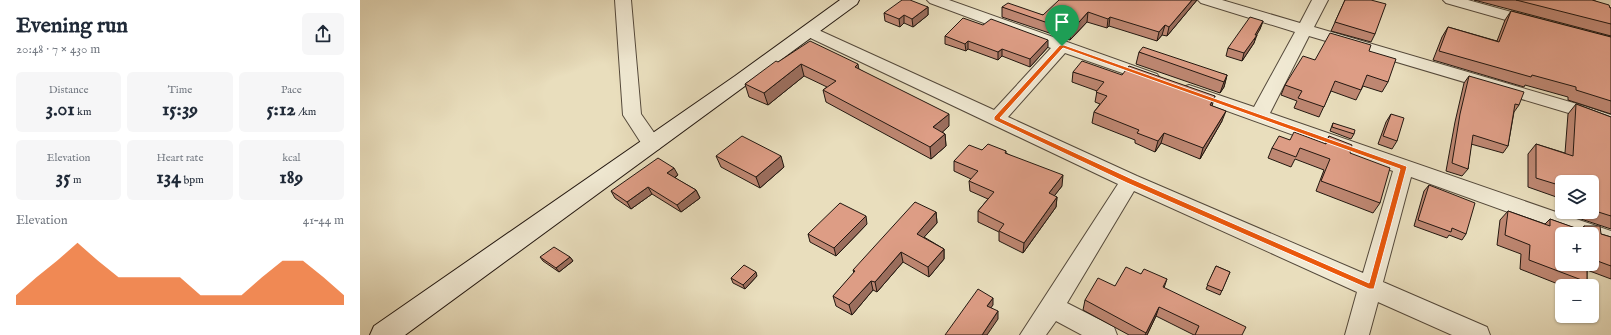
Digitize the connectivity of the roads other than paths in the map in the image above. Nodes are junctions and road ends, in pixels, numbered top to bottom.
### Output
1 (623, 0) edge
2 (851, 0) edge
3 (935, 0) edge
4 (1206, 0) edge
5 (1320, 0) edge
6 (1451, 0) edge
7 (1550, 27) edge
8 (1304, 30) junction
9 (808, 31) junction
10 (1062, 46) junction
11 (1259, 116) junction
12 (996, 119) junction
13 (1611, 122) edge
14 (652, 144) junction
15 (1404, 167) junction
16 (1130, 181) junction
17 (1611, 240) edge
18 (1371, 287) junction
19 (1052, 307) junction
20 (384, 335) edge
21 (1032, 335) edge
22 (1105, 335) edge
23 (1358, 335) edge
24 (1478, 335) edge

1 - 14 street
2 - 9 main road
3 - 10 street
4 - 8 street
5 - 8 street
6 - 7 street
8 - 11 street
8 - 13 street
9 - 12 street
9 - 14 main road
10 - 11 street
10 - 12 street
11 - 15 street
12 - 16 street
14 - 20 main road
15 - 17 street
15 - 18 street
16 - 18 street
16 - 19 street
18 - 23 street
18 - 24 street
19 - 21 street
19 - 22 street

